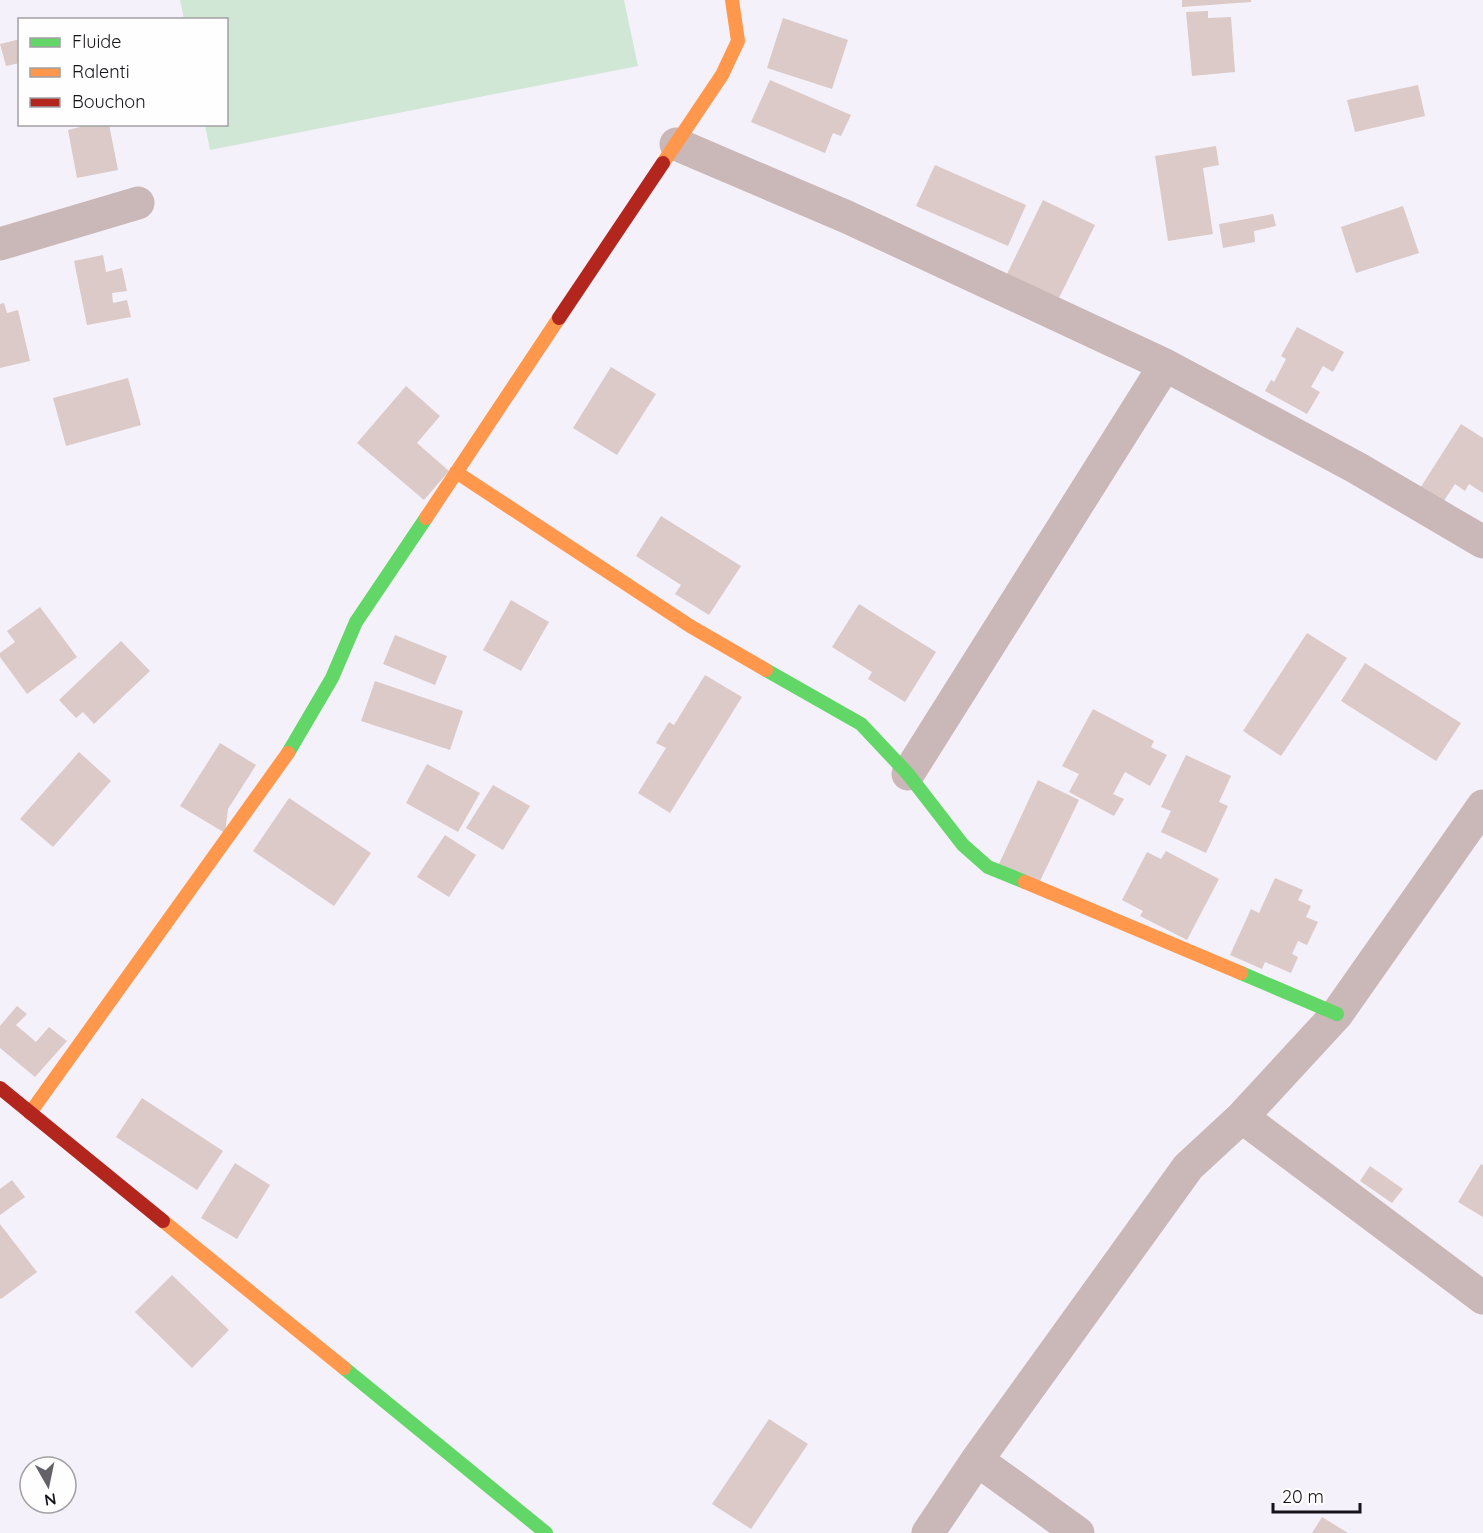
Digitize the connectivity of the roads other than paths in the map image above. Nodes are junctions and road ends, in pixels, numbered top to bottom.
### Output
1 (732, 0) edge
2 (676, 144) junction
3 (138, 203) dead end
4 (0, 244) edge
5 (1165, 365) junction
6 (456, 472) junction
7 (1483, 542) edge
8 (908, 774) junction
9 (1483, 806) edge
10 (1337, 1014) junction
11 (0, 1088) edge
12 (30, 1113) junction
13 (1242, 1118) junction
14 (1483, 1298) edge
15 (977, 1460) junction
16 (546, 1533) edge
17 (928, 1533) edge
18 (1078, 1533) edge

1 - 2 street
2 - 5 street
2 - 6 street
3 - 4 street
5 - 7 street
5 - 8 street
6 - 8 street
6 - 12 street
8 - 10 street
9 - 10 street
10 - 13 street
11 - 12 street
12 - 16 street
13 - 14 street
13 - 15 street
15 - 17 street
15 - 18 street

